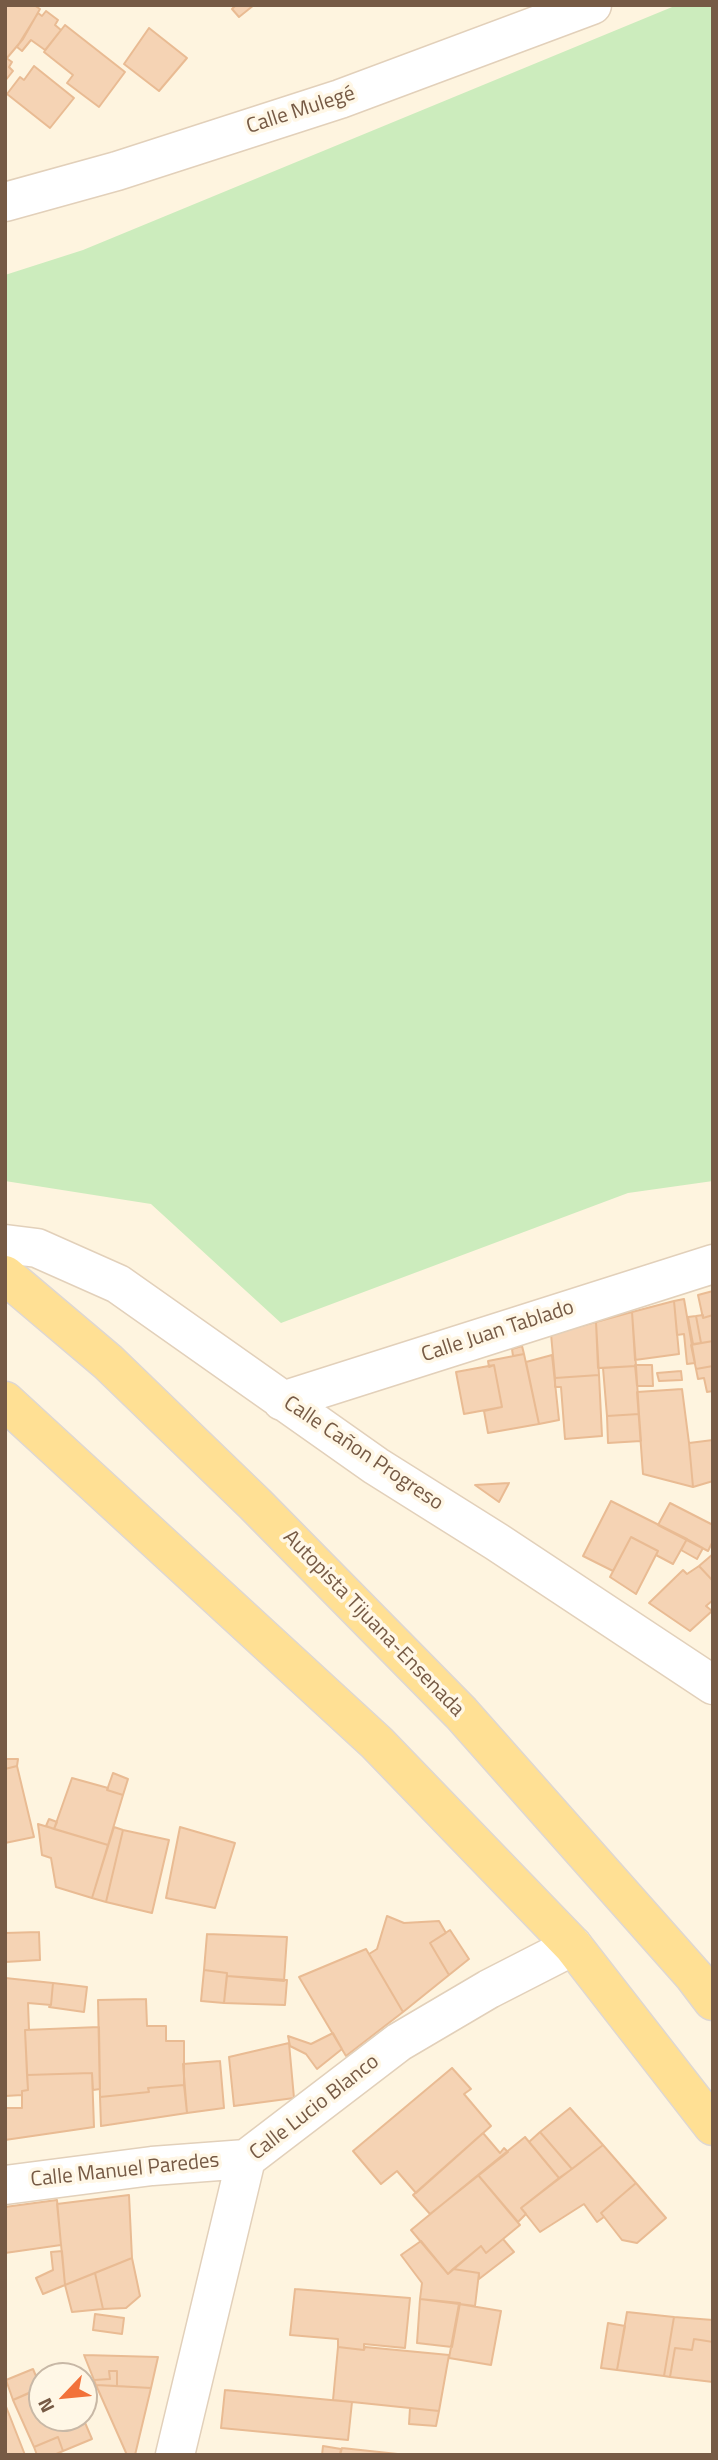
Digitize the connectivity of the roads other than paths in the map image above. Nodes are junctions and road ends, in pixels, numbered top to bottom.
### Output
1 (592, 5) edge
2 (5, 202) edge
3 (5, 1244) edge
4 (713, 1264) edge
5 (5, 1275) edge
6 (282, 1401) junction
7 (5, 1402) edge
8 (713, 1685) edge
9 (573, 1946) junction
10 (713, 2001) edge
11 (713, 2126) edge
12 (246, 2159) junction
13 (5, 2185) edge
14 (175, 2455) edge

1 - 2 street, Calle Mulegé
3 - 6 street, Calle Cañon Progreso
4 - 6 street, Calle Juan Tablado
5 - 10 main road, Autopista Tijuana-Ensenada
6 - 8 street, Calle Cañon Progreso
7 - 9 main road
9 - 11 main road
9 - 12 street, Calle Lucio Blanco
12 - 13 street, Calle Manuel Paredes
12 - 14 street, Calle Lucio Blanco

